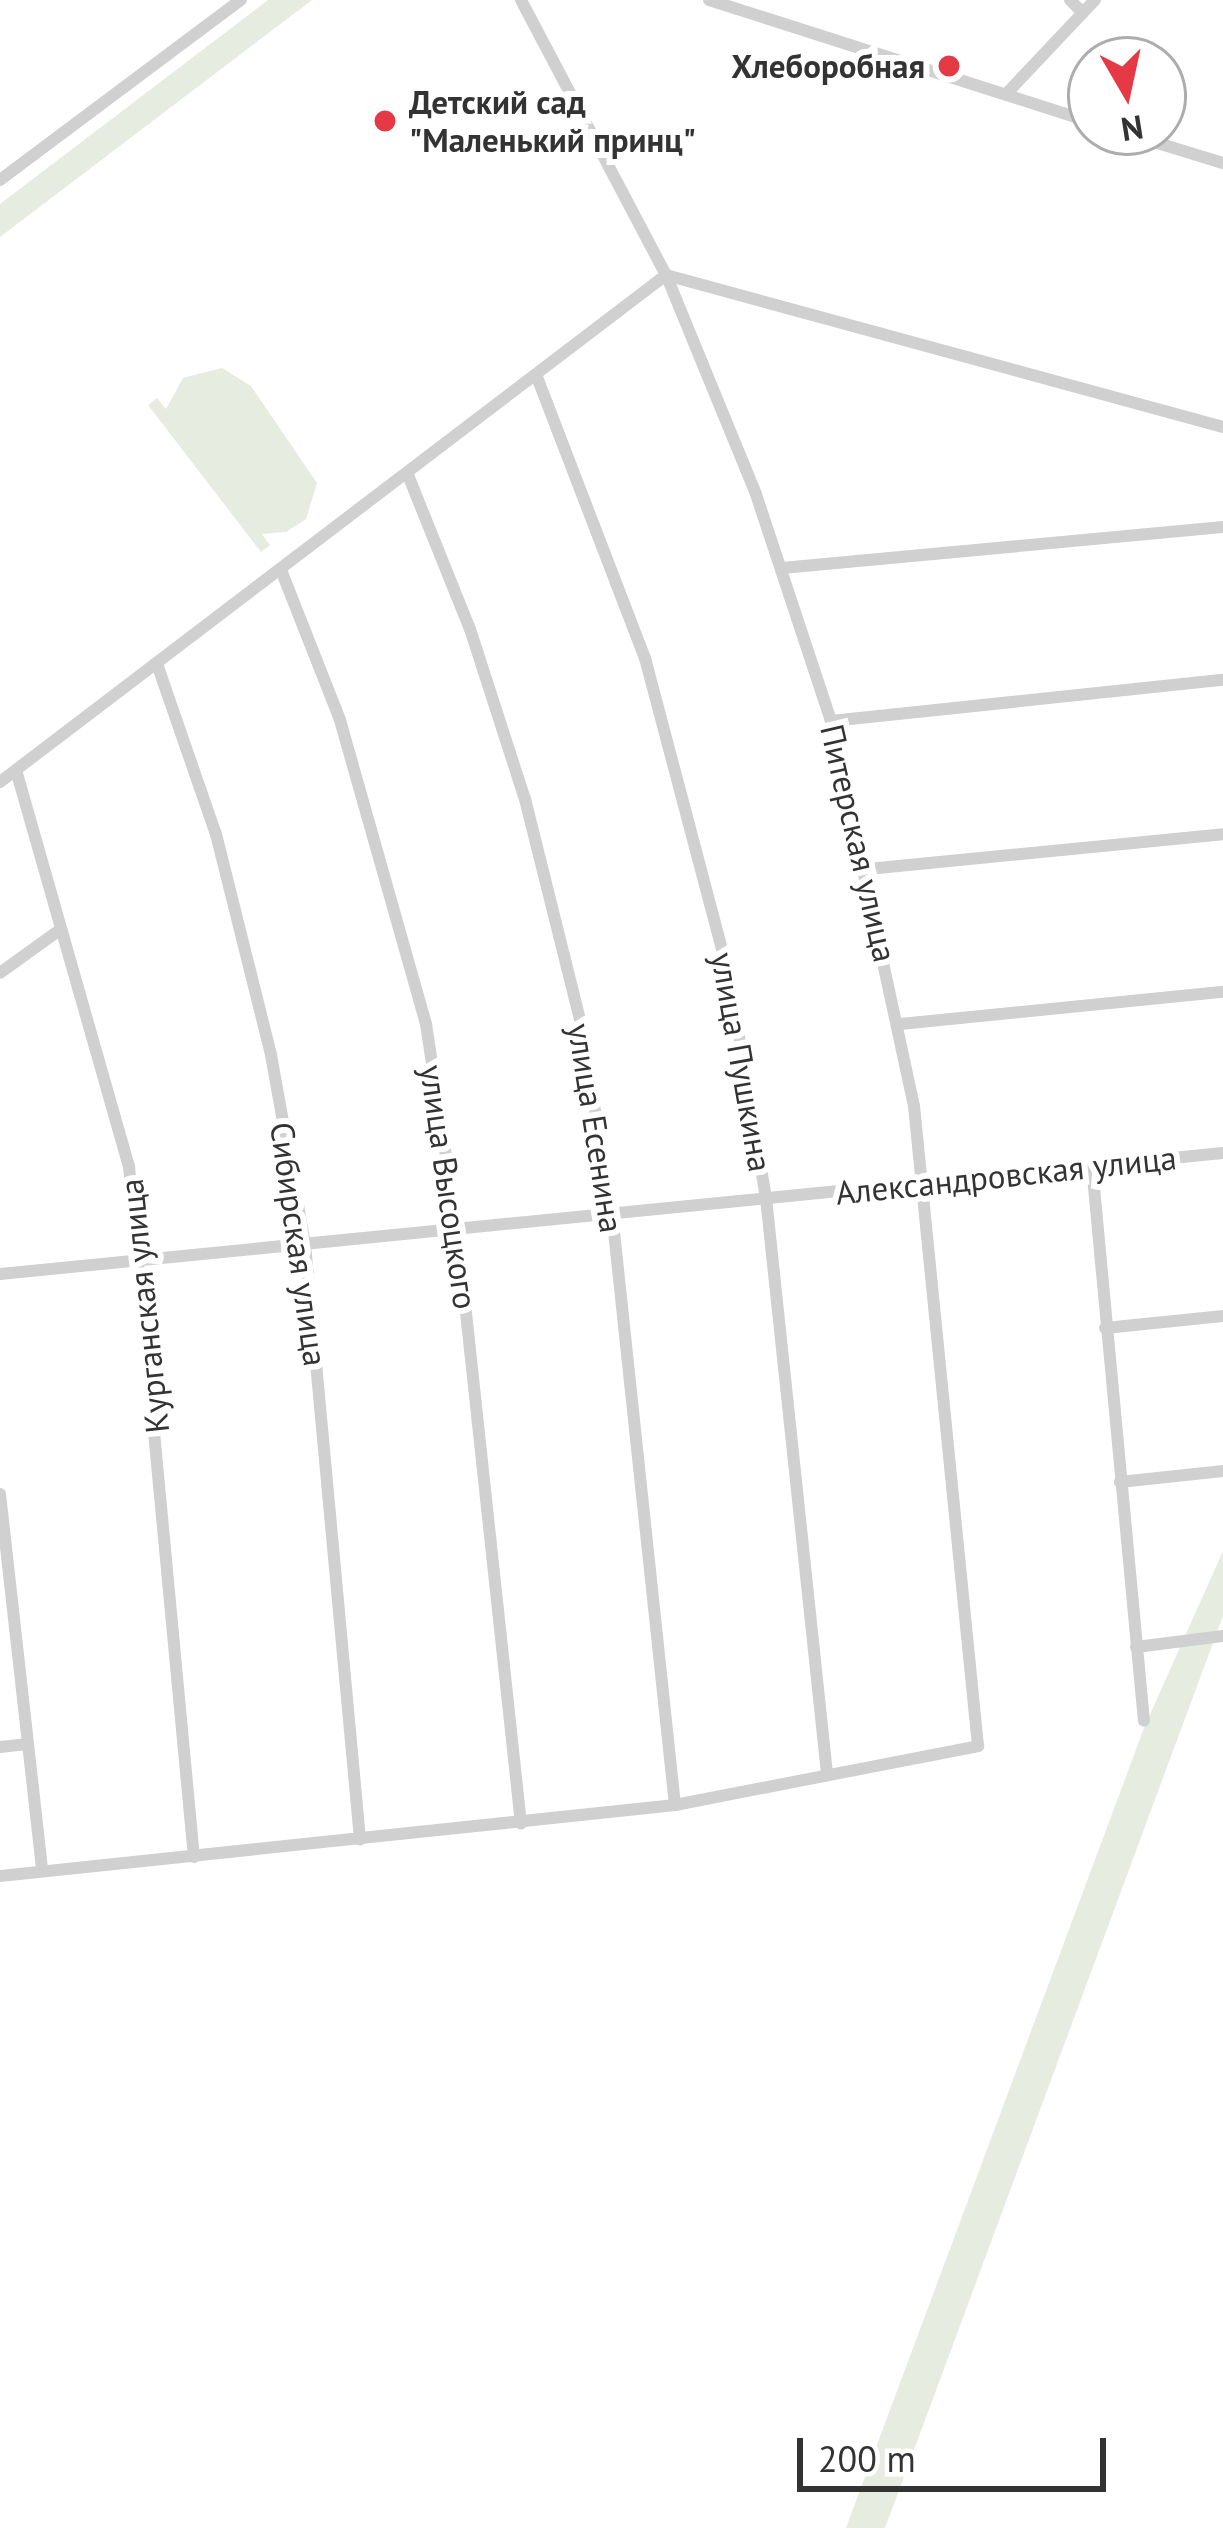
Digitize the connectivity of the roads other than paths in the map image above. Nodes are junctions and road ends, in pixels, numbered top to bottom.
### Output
1 (241, 0) edge
2 (521, 0) edge
3 (709, 0) edge
4 (1070, 0) edge
5 (1095, 0) edge
6 (1083, 13) junction
7 (1007, 93) junction
8 (1067, 114) edge
9 (1187, 152) edge
10 (1223, 163) edge
11 (0, 180) edge
12 (666, 275) junction
13 (537, 377) junction
14 (1223, 427) edge
15 (408, 475) junction
16 (1223, 527) edge
17 (782, 568) junction
18 (281, 570) junction
19 (157, 664) junction
20 (1223, 680) edge
21 (831, 721) junction
22 (16, 770) junction
23 (0, 782) edge
24 (1223, 834) edge
25 (868, 869) junction
26 (61, 928) junction
27 (0, 974) edge
28 (1223, 992) edge
29 (900, 1024) junction
30 (1223, 1153) edge
31 (1092, 1166) junction
32 (925, 1183) junction
33 (766, 1198) junction
34 (612, 1214) junction
35 (457, 1229) junction
36 (305, 1244) junction
37 (142, 1260) junction
38 (0, 1274) edge
39 (1223, 1316) edge
40 (1105, 1328) junction
41 (1223, 1471) edge
42 (1120, 1482) junction
43 (0, 1494) edge
44 (5, 1591) edge
45 (1223, 1636) edge
46 (1136, 1647) junction
47 (1144, 1721) dead end
48 (28, 1744) junction
49 (0, 1747) edge
50 (827, 1774) junction
51 (675, 1805) junction
52 (521, 1824) junction
53 (360, 1839) junction
54 (194, 1857) junction
55 (42, 1871) junction
56 (0, 1876) edge

1 - 11 street
2 - 12 street, Питерская улица
3 - 7 street
4 - 6 street
5 - 6 street
6 - 7 street
7 - 8 street
9 - 10 street
12 - 13 street
12 - 14 street
12 - 17 street, Питерская улица
13 - 15 street
13 - 33 street, улица Пушкина
15 - 18 street
15 - 34 street, улица Есенина
16 - 17 street
17 - 21 street, Питерская улица
18 - 19 street
18 - 35 street, улица Высоцкого
19 - 22 street
19 - 36 street, Сибирская улица
20 - 21 street
21 - 25 street, Питерская улица
22 - 23 street
22 - 26 street, Курганская улица
24 - 25 street
25 - 29 street, Питерская улица
26 - 27 street
26 - 37 street, Курганская улица
28 - 29 street
29 - 32 street, Питерская улица
30 - 31 street, Александровская улица
31 - 32 street, Александровская улица
31 - 40 street
32 - 33 street, Александровская улица
32 - 50 street, Питерская улица
33 - 34 street, Александровская улица
33 - 50 street, улица Пушкина
34 - 35 street, Александровская улица
34 - 51 street, улица Есенина
35 - 36 street, Александровская улица
35 - 52 street, улица Высоцкого
36 - 37 street, Александровская улица
36 - 53 street, Сибирская улица
37 - 38 street, Александровская улица
37 - 54 street, Курганская улица
39 - 40 street
40 - 42 street
41 - 42 street
42 - 46 street
43 - 44 street
44 - 48 street
45 - 46 street
46 - 47 street
48 - 49 street
48 - 55 street
50 - 51 street
51 - 52 street
52 - 53 street
53 - 54 street
54 - 55 street
55 - 56 street

